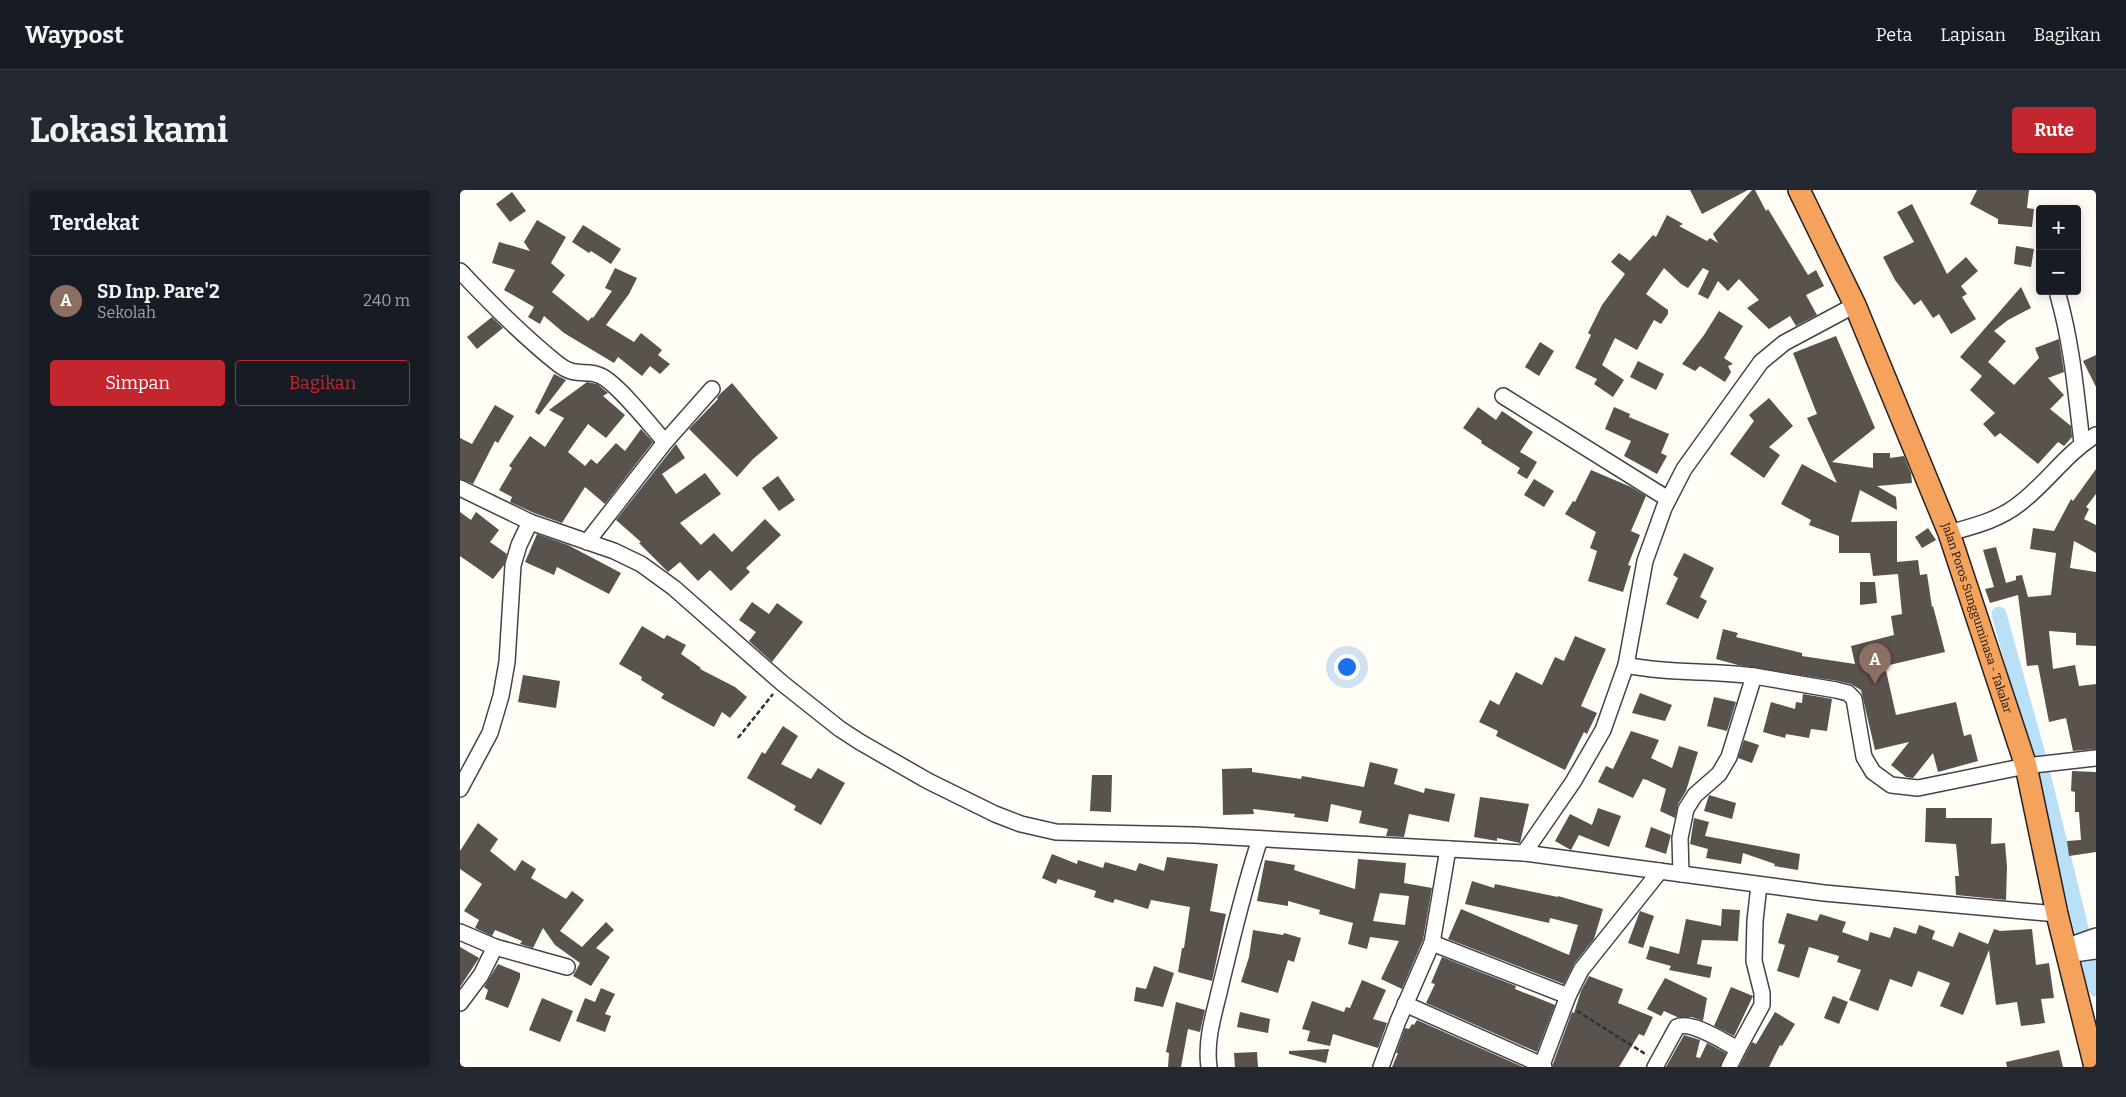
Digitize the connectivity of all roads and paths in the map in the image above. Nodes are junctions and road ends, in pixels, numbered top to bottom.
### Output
1 (1799, 190) edge
2 (460, 271) edge
3 (2058, 295) dead end
4 (1855, 305) junction
5 (712, 389) dead end
6 (1503, 396) dead end
7 (2096, 435) edge
8 (665, 442) junction
9 (2082, 443) junction
10 (460, 488) edge
11 (1668, 500) junction
12 (530, 522) junction
13 (1959, 530) junction
14 (587, 542) junction
15 (1626, 665) junction
16 (1754, 676) junction
17 (782, 683) junction
18 (738, 738) dead end
19 (2096, 758) edge
20 (2038, 764) junction
21 (460, 789) edge
22 (1260, 839) junction
23 (1448, 848) junction
24 (1524, 853) junction
25 (1660, 871) junction
26 (1681, 874) junction
27 (1759, 885) junction
28 (2057, 914) junction
29 (460, 932) edge
30 (2095, 941) edge
31 (1432, 943) junction
32 (495, 947) junction
33 (2072, 950) junction
34 (567, 967) dead end
35 (1567, 1000) junction
36 (460, 1003) edge
37 (1405, 1004) junction
38 (1738, 1049) junction
39 (1657, 1064) edge
40 (1543, 1066) edge
41 (1209, 1067) edge
42 (1380, 1067) edge
43 (1729, 1067) edge
44 (2094, 1067) edge

1 - 4 highway, Jalan Poros Sungguminasa - Takalar
2 - 8 street
3 - 9 street
4 - 11 street
4 - 13 highway, Jalan Poros Sungguminasa - Takalar
5 - 8 street
6 - 11 street
7 - 9 street
8 - 14 street
9 - 13 street
10 - 12 street
11 - 15 street
12 - 14 street
12 - 21 street
13 - 20 highway, Jalan Poros Sungguminasa - Takalar
14 - 17 street
15 - 16 street
15 - 24 street
16 - 20 street
16 - 26 street
17 - 18 path
17 - 22 street
19 - 20 street
20 - 28 highway, Jalan Poros Sungguminasa - Takalar
22 - 23 street
22 - 41 street
23 - 24 street
23 - 31 street
24 - 25 street
25 - 26 street
25 - 35 street
26 - 27 street
27 - 28 street
27 - 38 street
28 - 33 highway, Jalan Poros Sungguminasa - Takalar
29 - 32 street
30 - 33 street
31 - 35 street
31 - 37 street
32 - 34 street
32 - 36 street
33 - 44 highway, Jalan Poros Sungguminasa - Takalar
35 - 39 path
35 - 40 street
37 - 40 street
37 - 42 street
38 - 39 street
38 - 43 street

